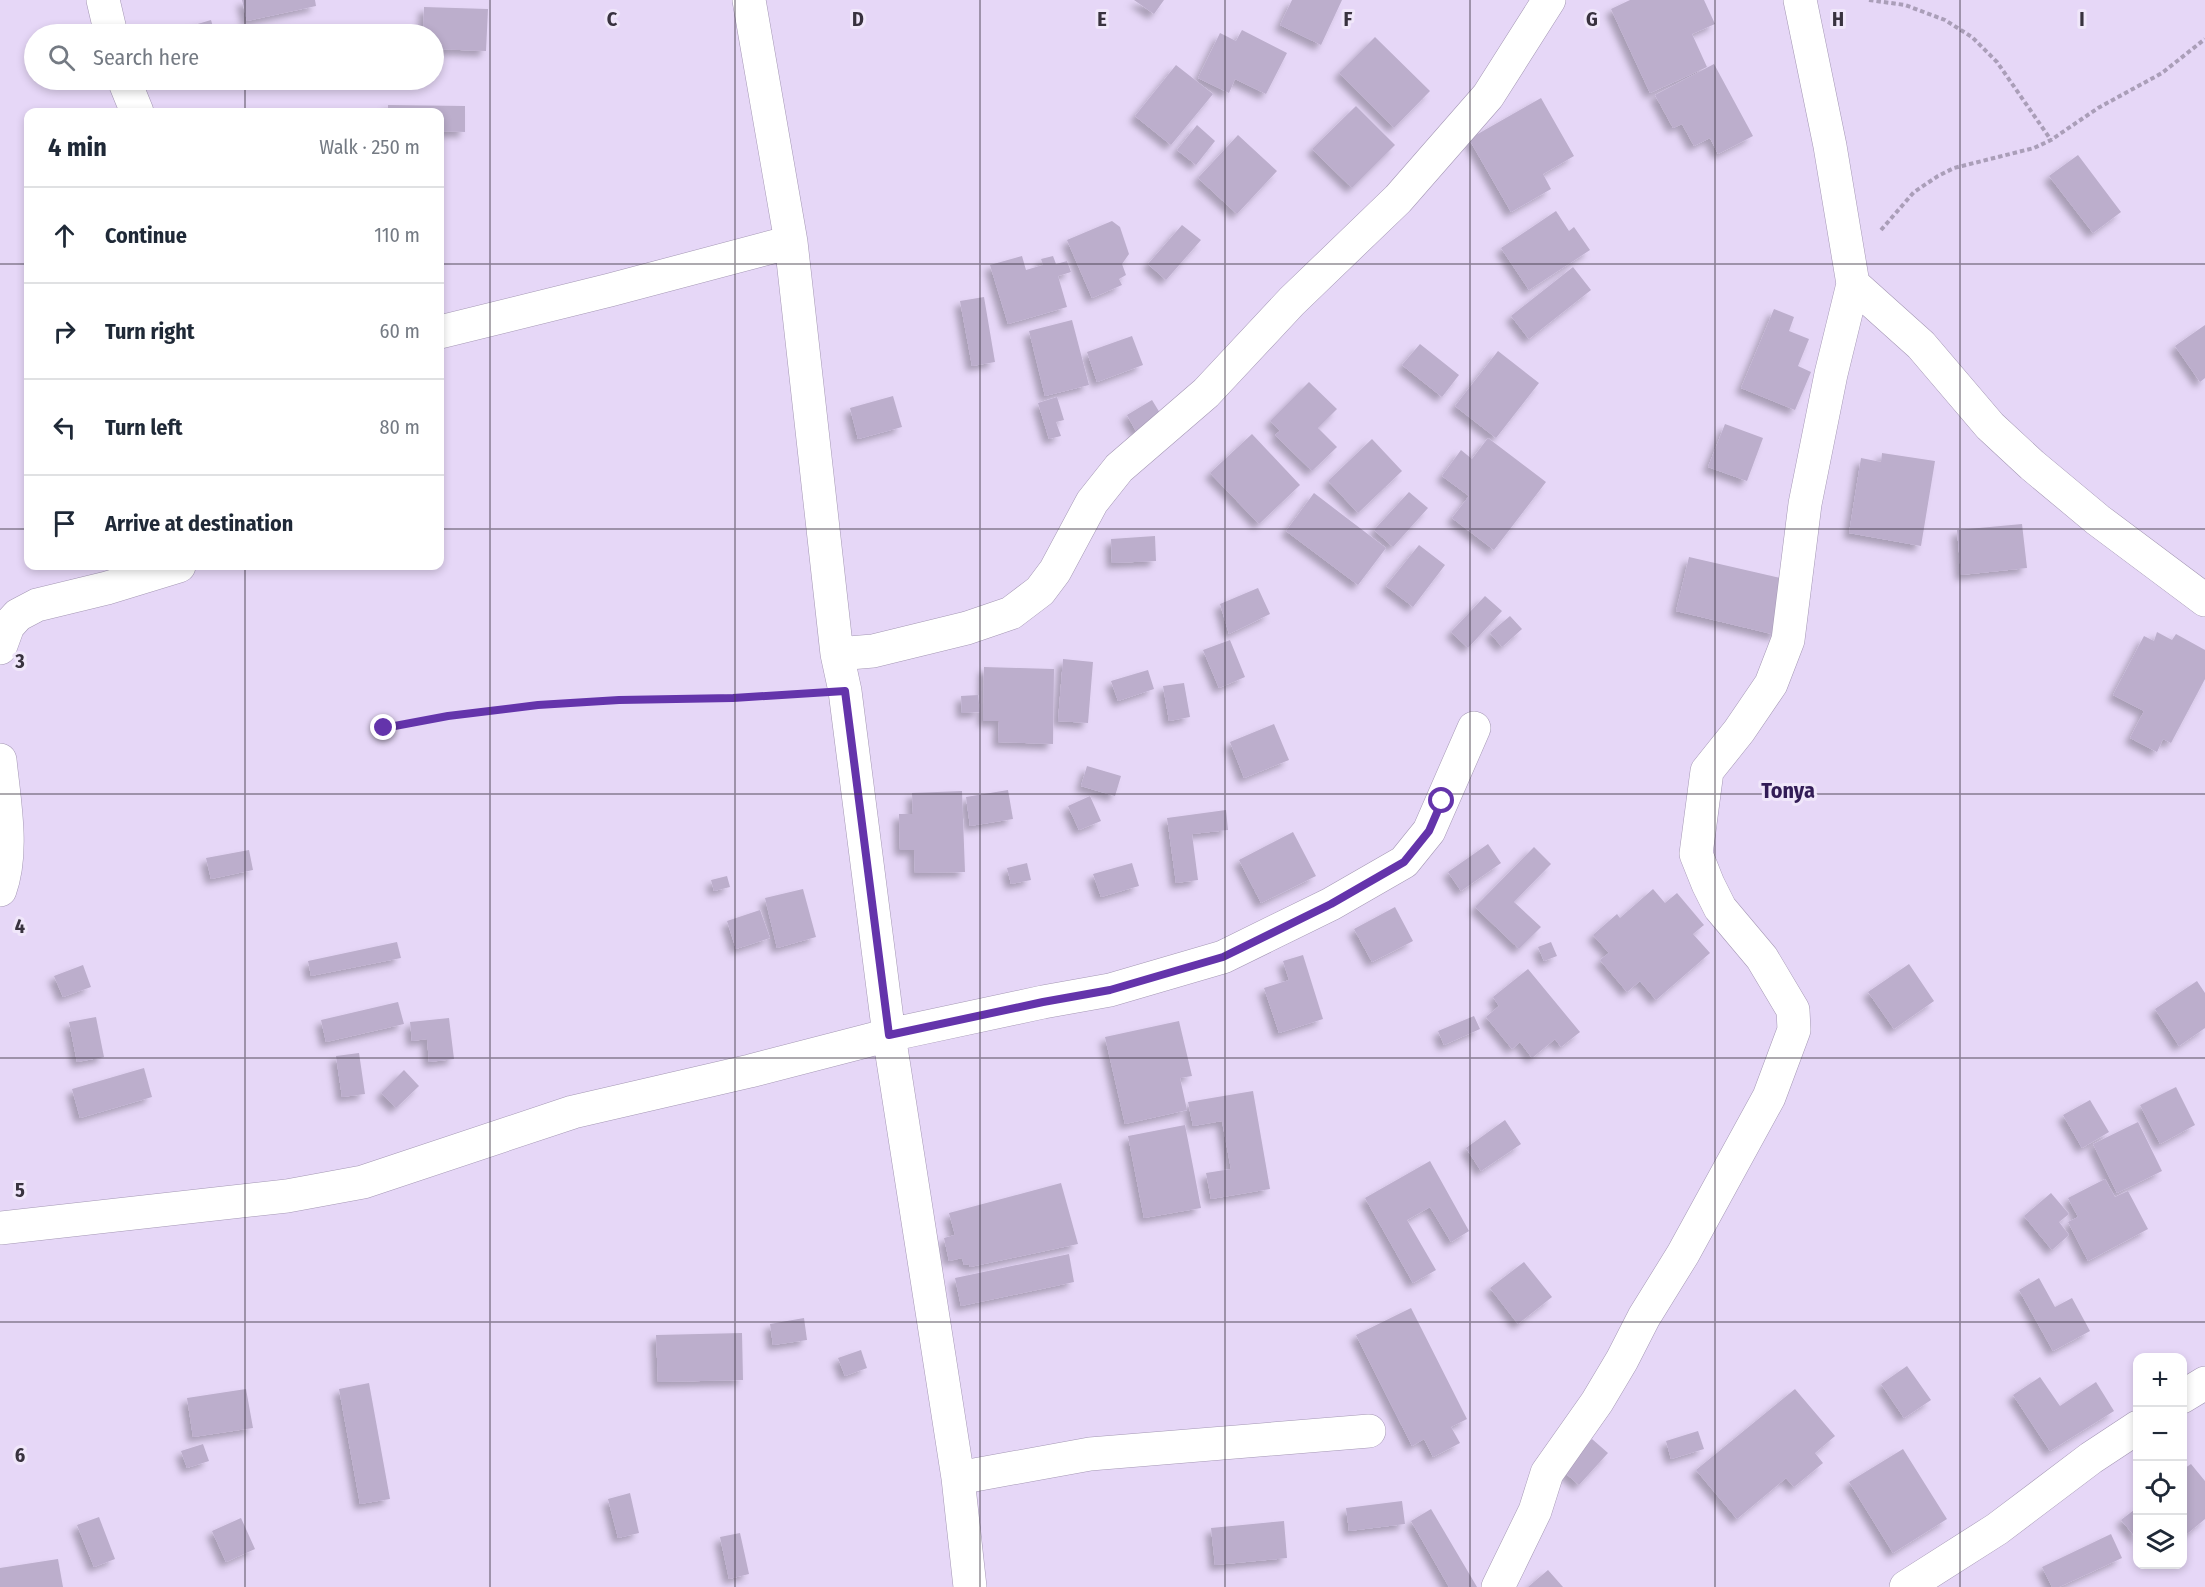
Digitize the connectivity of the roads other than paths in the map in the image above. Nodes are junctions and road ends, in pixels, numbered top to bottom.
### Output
1 (103, 0) edge
2 (749, 0) edge
3 (1549, 0) edge
4 (1800, 0) edge
5 (109, 24) edge
6 (128, 90) edge
7 (134, 108) edge
8 (791, 242) junction
9 (1852, 275) junction
10 (444, 331) edge
11 (166, 570) edge
12 (2205, 600) edge
13 (0, 648) edge
14 (837, 654) junction
15 (1474, 728) dead end
16 (0, 760) edge
17 (0, 890) edge
18 (889, 1035) junction
19 (0, 1228) edge
20 (2205, 1383) edge
21 (2187, 1394) edge
22 (2133, 1430) edge
23 (1369, 1431) dead end
24 (958, 1478) junction
25 (970, 1587) edge
26 (1498, 1587) edge
27 (1906, 1587) edge

1 - 5 street
2 - 8 street
3 - 14 street
4 - 9 street
6 - 7 street
8 - 10 street
8 - 14 street
9 - 12 street
9 - 26 street
11 - 13 street
14 - 18 street
15 - 18 street
16 - 17 street
18 - 19 street
18 - 24 street
20 - 21 street
22 - 27 street
23 - 24 street
24 - 25 street

